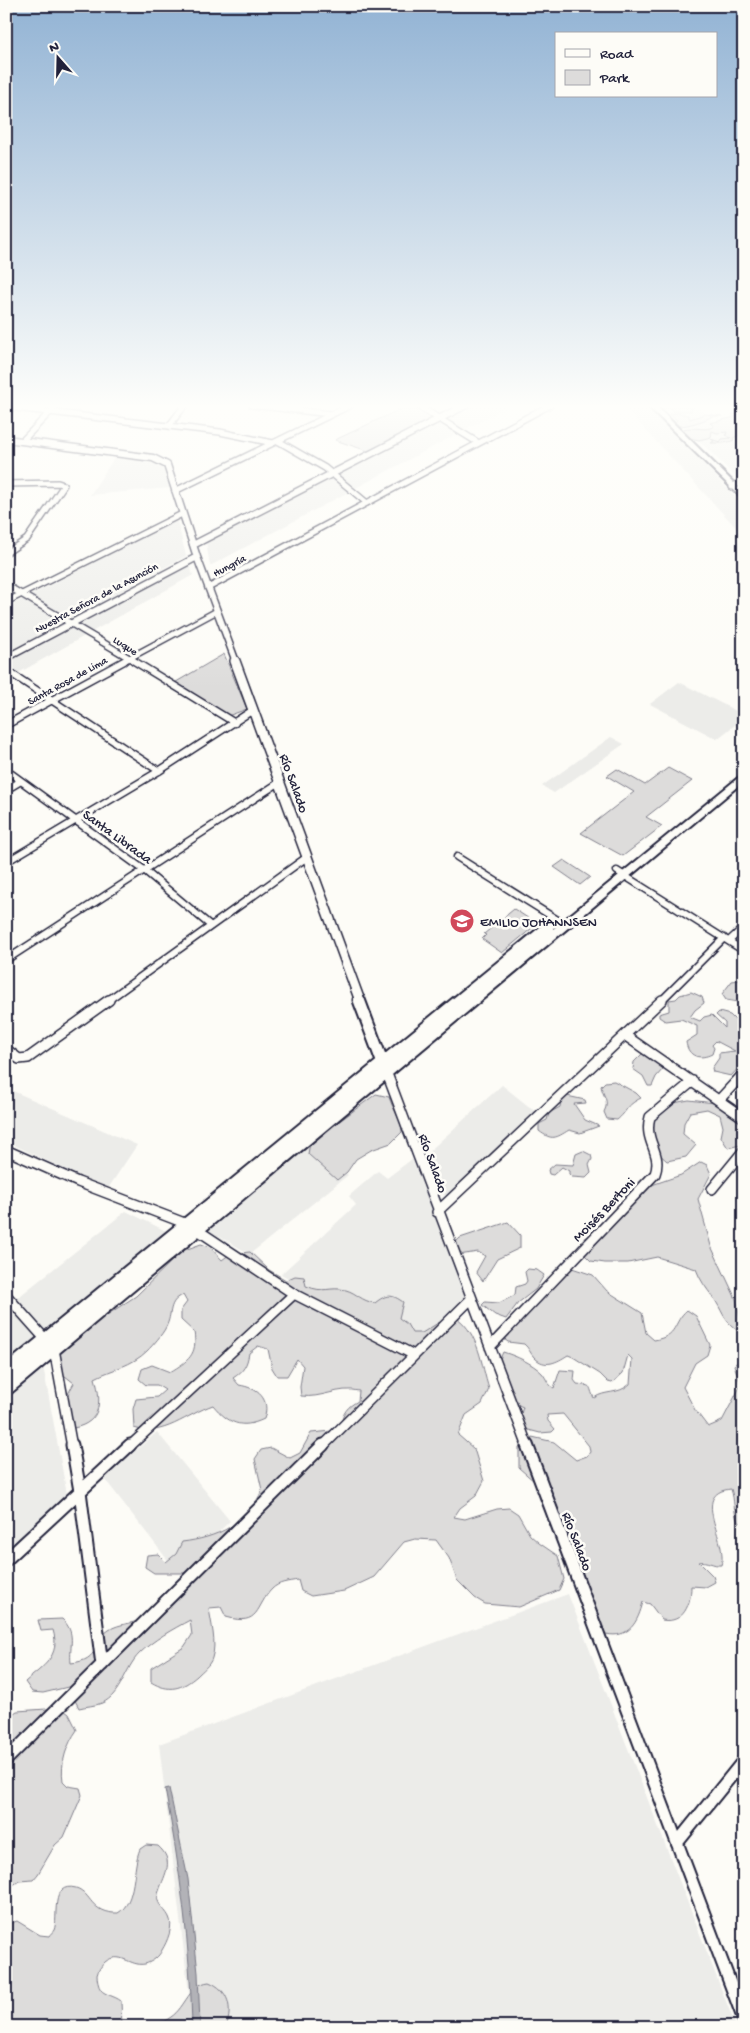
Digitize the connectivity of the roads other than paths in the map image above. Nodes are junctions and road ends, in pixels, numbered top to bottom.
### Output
1 (54, 500) edge
2 (178, 500) edge
3 (281, 500) edge
4 (363, 500) edge
5 (373, 500) edge
6 (367, 503) junction
7 (182, 514) junction
8 (193, 545) junction
9 (6, 553) edge
10 (197, 557) junction
11 (6, 585) edge
12 (208, 588) junction
13 (22, 594) junction
14 (6, 602) edge
15 (217, 611) junction
16 (72, 623) junction
17 (6, 658) edge
18 (128, 658) junction
19 (6, 670) edge
20 (53, 699) junction
21 (253, 710) junction
22 (234, 723) junction
23 (6, 725) edge
24 (744, 767) edge
25 (6, 770) edge
26 (159, 771) junction
27 (744, 776) edge
28 (21, 781) junction
29 (280, 782) junction
30 (6, 790) edge
31 (690, 815) junction
32 (77, 821) junction
33 (307, 857) junction
34 (457, 858) dead end
35 (6, 862) edge
36 (144, 870) junction
37 (620, 873) junction
38 (560, 922) junction
39 (211, 926) junction
40 (744, 927) edge
41 (726, 940) junction
42 (744, 951) edge
43 (6, 960) edge
44 (626, 1036) junction
45 (6, 1049) edge
46 (384, 1067) junction
47 (744, 1073) edge
48 (693, 1081) junction
49 (719, 1100) junction
50 (744, 1118) edge
51 (6, 1150) edge
52 (744, 1150) edge
53 (712, 1189) dead end
54 (438, 1212) junction
55 (191, 1227) junction
56 (6, 1294) edge
57 (294, 1294) junction
58 (470, 1299) junction
59 (50, 1345) junction
60 (490, 1347) junction
61 (414, 1355) junction
62 (6, 1373) edge
63 (6, 1388) edge
64 (80, 1491) junction
65 (6, 1560) edge
66 (102, 1664) junction
67 (6, 1760) edge
68 (744, 1760) edge
69 (677, 1843) junction
70 (744, 2020) edge

1 - 9 street
2 - 7 street, Río Salado
3 - 8 street
4 - 6 street
5 - 6 street, Hungría
6 - 12 street, Hungría
7 - 8 street, Río Salado
7 - 13 street
8 - 10 street, Río Salado
10 - 12 street, Río Salado
10 - 16 street, Nuestra Señora de la Asunción
11 - 13 street, Luque
12 - 15 street, Río Salado
13 - 14 street
13 - 16 street, Luque
15 - 18 street, Santa Rosa de Lima
15 - 21 street, Río Salado
16 - 17 street, Nuestra Señora de la Asunción
16 - 18 street, Luque
18 - 20 street, Santa Rosa de Lima
18 - 22 street, Luque
19 - 20 street
20 - 23 street, Santa Rosa de Lima
20 - 26 street
21 - 22 street
21 - 29 street, Río Salado
22 - 26 street
24 - 31 main road
25 - 28 street, Santa Librada
26 - 32 street
27 - 31 main road
28 - 30 street
28 - 32 street, Santa Librada
29 - 33 street, Río Salado
29 - 36 street
31 - 37 main road
32 - 35 street
32 - 36 street, Santa Librada
33 - 39 street
33 - 46 street, Río Salado
34 - 38 street
36 - 39 street, Santa Librada
36 - 43 street
37 - 38 main road
37 - 41 street
38 - 46 main road
39 - 45 street
40 - 41 street
41 - 42 street
41 - 44 street
44 - 48 street
44 - 54 street
46 - 54 street, Río Salado
46 - 55 main road
47 - 49 street
48 - 49 street
48 - 60 street, Moisés Bertoni
49 - 50 street
51 - 55 street
52 - 53 street
54 - 58 street, Río Salado
55 - 57 street
55 - 59 main road
56 - 59 street
57 - 61 street
57 - 64 street
58 - 60 street, Río Salado
58 - 61 street
59 - 62 main road
59 - 63 main road
59 - 64 street
60 - 69 street, Río Salado
61 - 66 street
64 - 65 street
64 - 66 street
66 - 67 street
68 - 69 street
69 - 70 street, Río Salado

